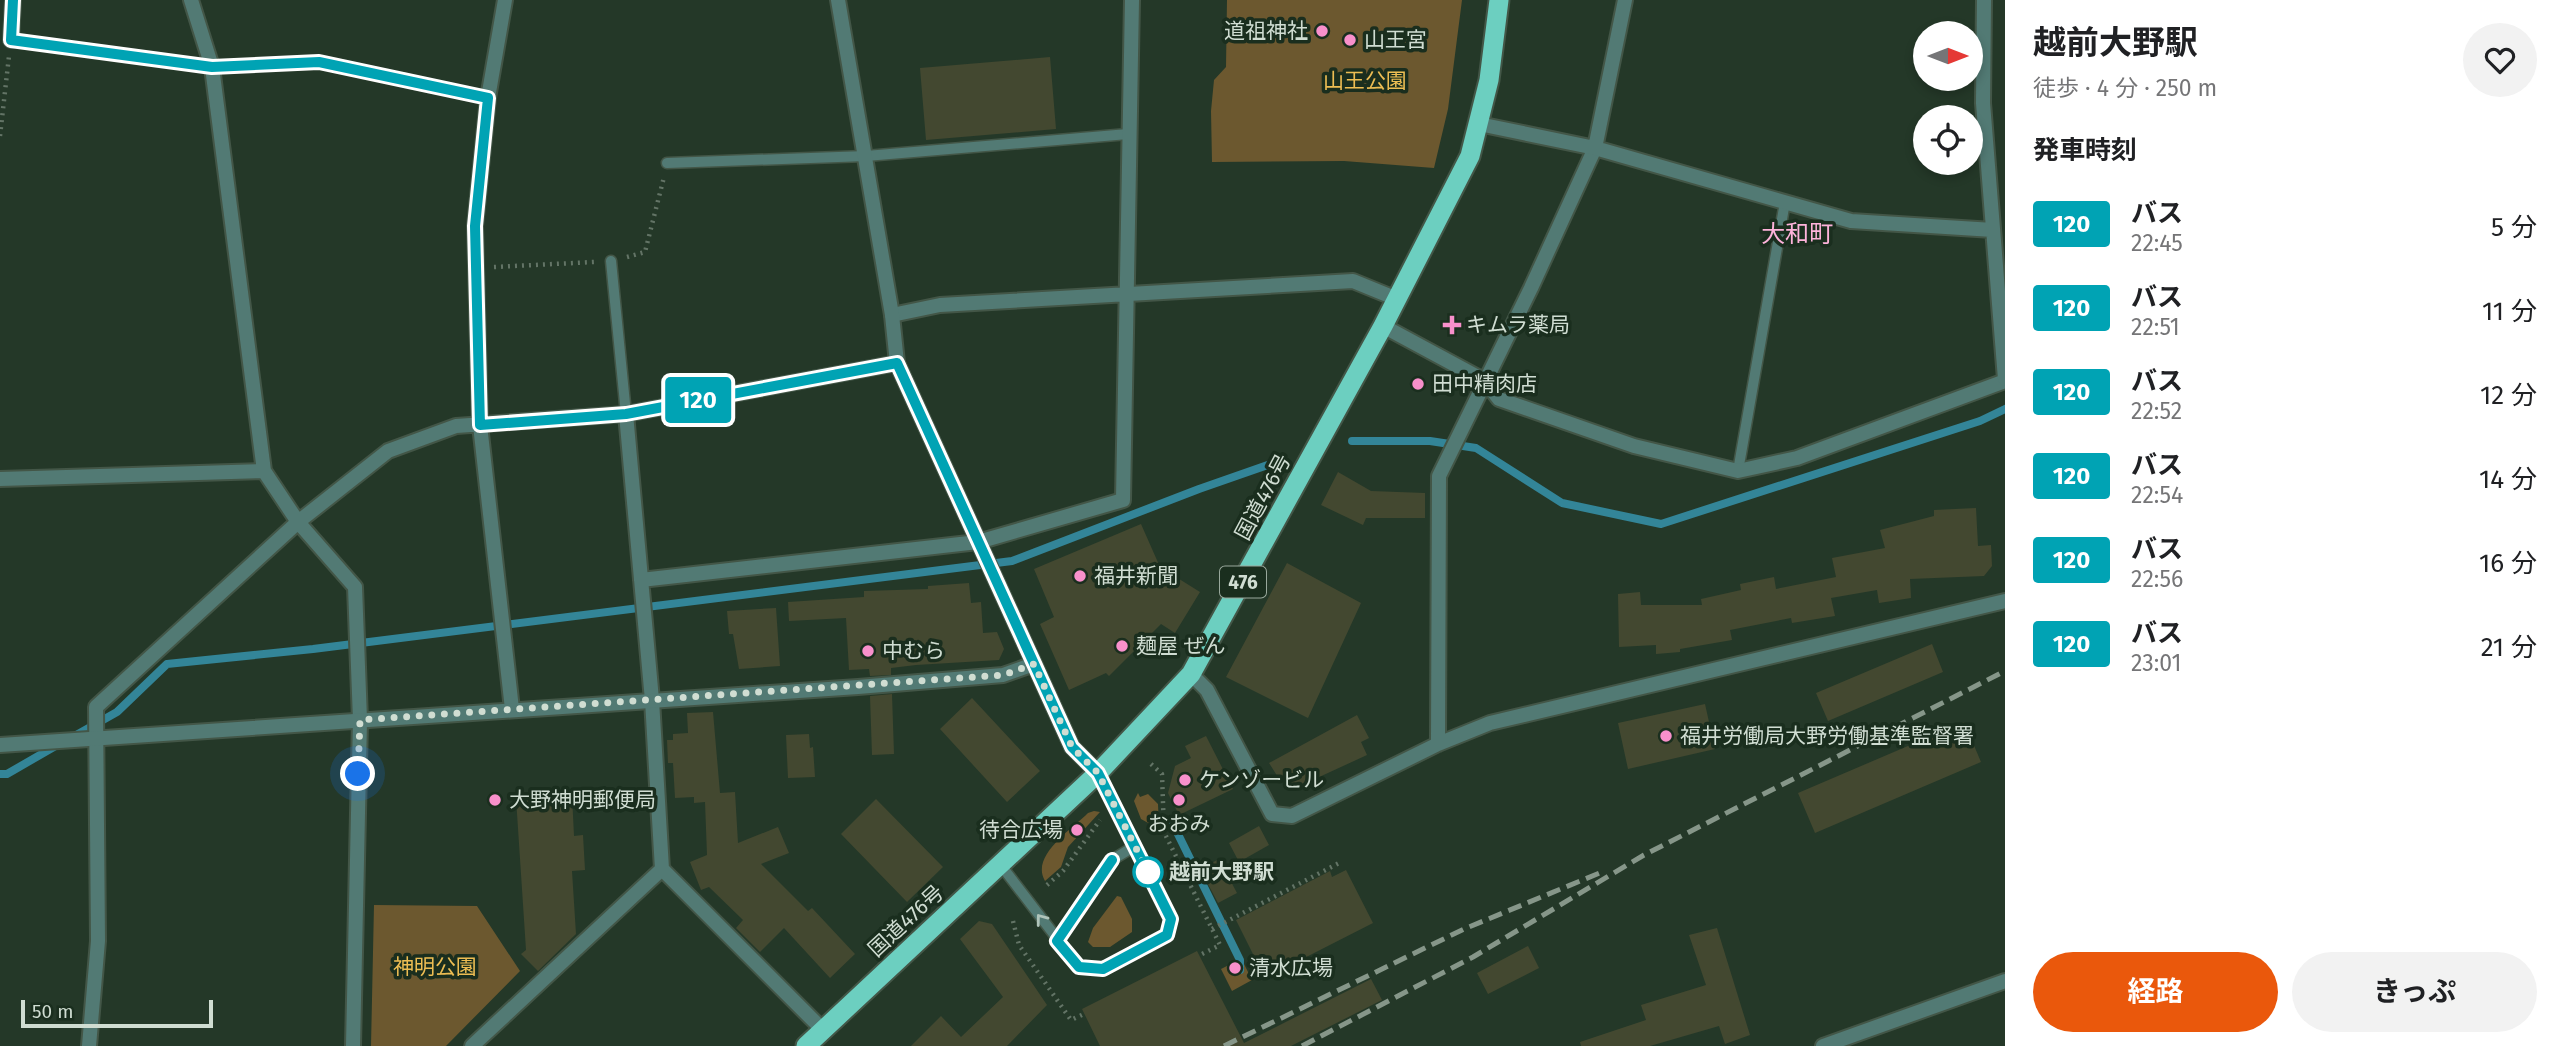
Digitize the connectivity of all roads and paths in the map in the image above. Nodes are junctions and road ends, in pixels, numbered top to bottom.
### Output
1 (13, 0) edge
2 (191, 0) edge
3 (505, 0) edge
4 (838, 0) edge
5 (1132, 0) edge
6 (1499, 0) edge
7 (1625, 0) edge
8 (1984, 0) edge
9 (11, 40) junction
10 (212, 67) junction
11 (488, 98) junction
12 (1479, 124) junction
13 (0, 135) edge
14 (1128, 135) junction
15 (1595, 148) junction
16 (866, 156) junction
17 (667, 163) joint
18 (1785, 202) junction
19 (1993, 230) junction
20 (611, 261) junction
21 (477, 268) junction
22 (1128, 294) junction
23 (1397, 299) junction
24 (892, 314) junction
25 (1382, 326) junction
26 (897, 363) junction
27 (2005, 380) edge
28 (1485, 382) junction
29 (626, 414) junction
30 (480, 425) junction
31 (264, 471) junction
32 (1738, 471) junction
33 (0, 479) edge
34 (298, 522) junction
35 (981, 547) junction
36 (641, 580) junction
37 (2005, 601) edge
38 (1034, 664) junction
39 (1191, 674) junction
40 (652, 700) junction
41 (512, 709) junction
42 (360, 720) junction
43 (95, 740) junction
44 (1438, 744) junction
45 (0, 745) edge
46 (1151, 764) dead end
47 (1098, 773) junction
48 (1100, 820) dead end
49 (1135, 846) junction
50 (1339, 863) dead end
51 (1000, 864) junction
52 (1200, 866) dead end
53 (662, 869) junction
54 (1183, 871) junction
55 (1047, 886) dead end
56 (1013, 922) dead end
57 (1215, 928) junction
58 (1057, 941) junction
59 (1200, 956) dead end
60 (2005, 981) edge
61 (1084, 1014) dead end
62 (823, 1030) junction
63 (89, 1046) edge
64 (352, 1046) edge
65 (472, 1046) edge
66 (806, 1046) edge
67 (1823, 1046) edge

1 - 9 street
2 - 10 street
3 - 11 street
4 - 16 street
5 - 14 street
6 - 12 highway, 国道476号 / 476
7 - 15 street
8 - 19 street
9 - 10 lane
9 - 13 path
10 - 11 lane
10 - 31 street
11 - 21 street
12 - 15 street
12 - 23 highway, 国道476号 / 476
14 - 16 lane
14 - 22 street
15 - 18 street
15 - 28 street
16 - 17 lane
16 - 24 street
17 - 20 path
18 - 19 street
18 - 32 lane
19 - 27 street
20 - 21 path
20 - 29 lane
21 - 30 street
22 - 23 street
22 - 24 street
22 - 35 street
23 - 25 highway, 国道476号 / 476
24 - 26 street
25 - 28 street
25 - 39 highway, 国道476号 / 476
26 - 29 street
26 - 35 street
27 - 32 street
28 - 32 street
28 - 44 street
29 - 30 street
29 - 36 street
30 - 34 street
30 - 41 street
31 - 33 street
31 - 34 street
34 - 42 street
34 - 43 street
35 - 36 street
35 - 38 street
36 - 40 street
37 - 44 street
38 - 40 street
38 - 47 street
39 - 44 street
39 - 47 highway, 国道476号 / 476
40 - 41 street
40 - 53 street
41 - 42 street
42 - 43 street
42 - 64 street
43 - 45 street
43 - 63 street
46 - 54 path
47 - 49 lane
47 - 51 highway, 国道476号 / 476
48 - 55 path
49 - 58 lane
49 - 58 lane
50 - 57 path
58 -> 51 lane
51 - 62 highway, 国道476号 / 476
52 - 54 path
53 - 62 street
53 - 65 street
54 - 57 path
56 - 61 path
57 - 59 path
60 - 67 street
62 - 66 highway, 国道476号 / 476

